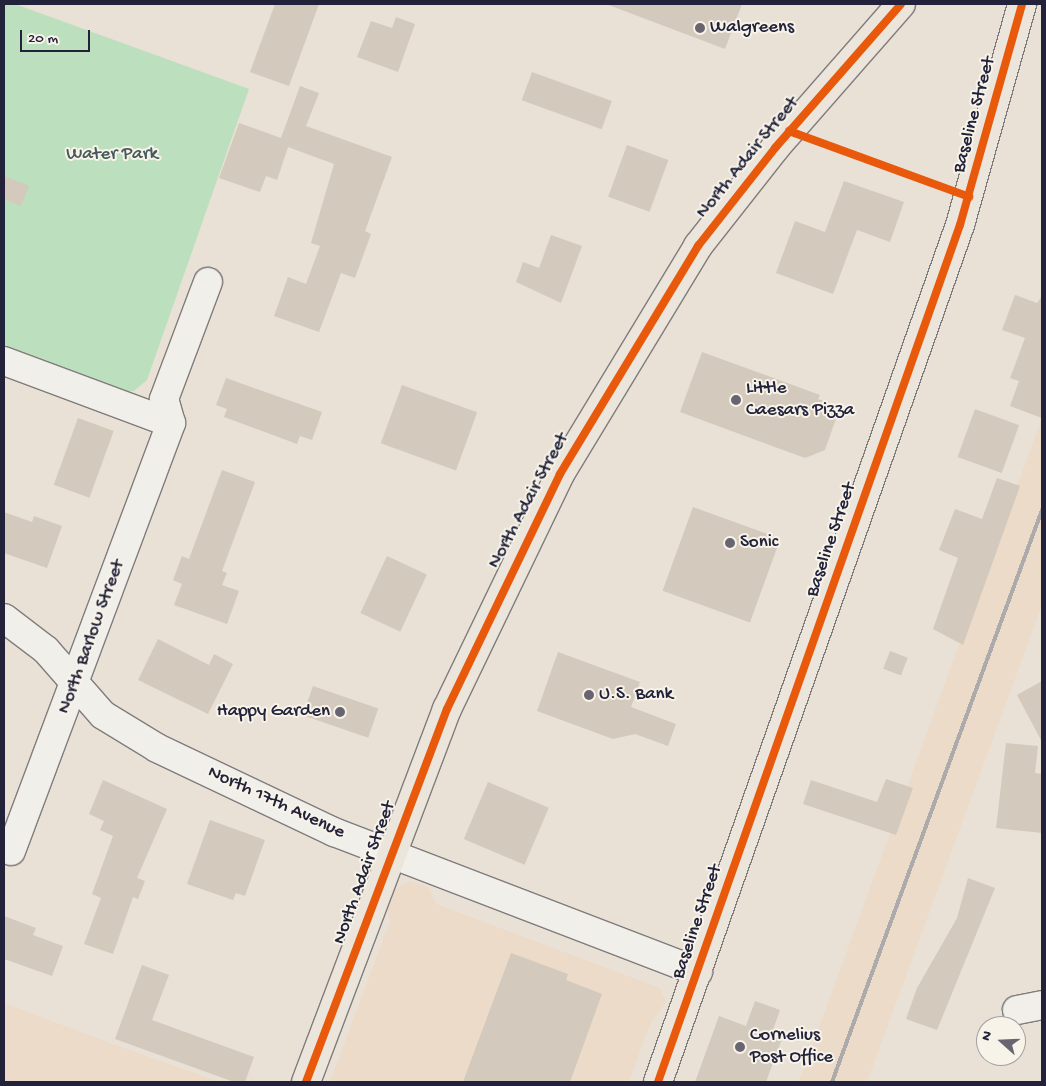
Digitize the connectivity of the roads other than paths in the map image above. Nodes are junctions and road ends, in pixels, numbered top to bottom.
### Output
1 (901, 4) edge
2 (1022, 4) edge
3 (208, 282) dead end
4 (4, 361) edge
5 (171, 423) junction
6 (4, 618) edge
7 (75, 685) junction
8 (11, 851) dead end
9 (389, 852) junction
10 (698, 972) junction
11 (306, 1082) edge
12 (658, 1082) edge

1 - 9 highway, North Adair Street
2 - 10 highway, Baseline Street
3 - 5 street
4 - 5 street
5 - 7 street, North Barlow Street
6 - 7 street, North 17th Avenue
7 - 8 street, North Barlow Street
7 - 9 street, North 17th Avenue
9 - 10 street, North 17th Avenue
9 - 11 highway, North Adair Street
10 - 12 highway, Baseline Street

